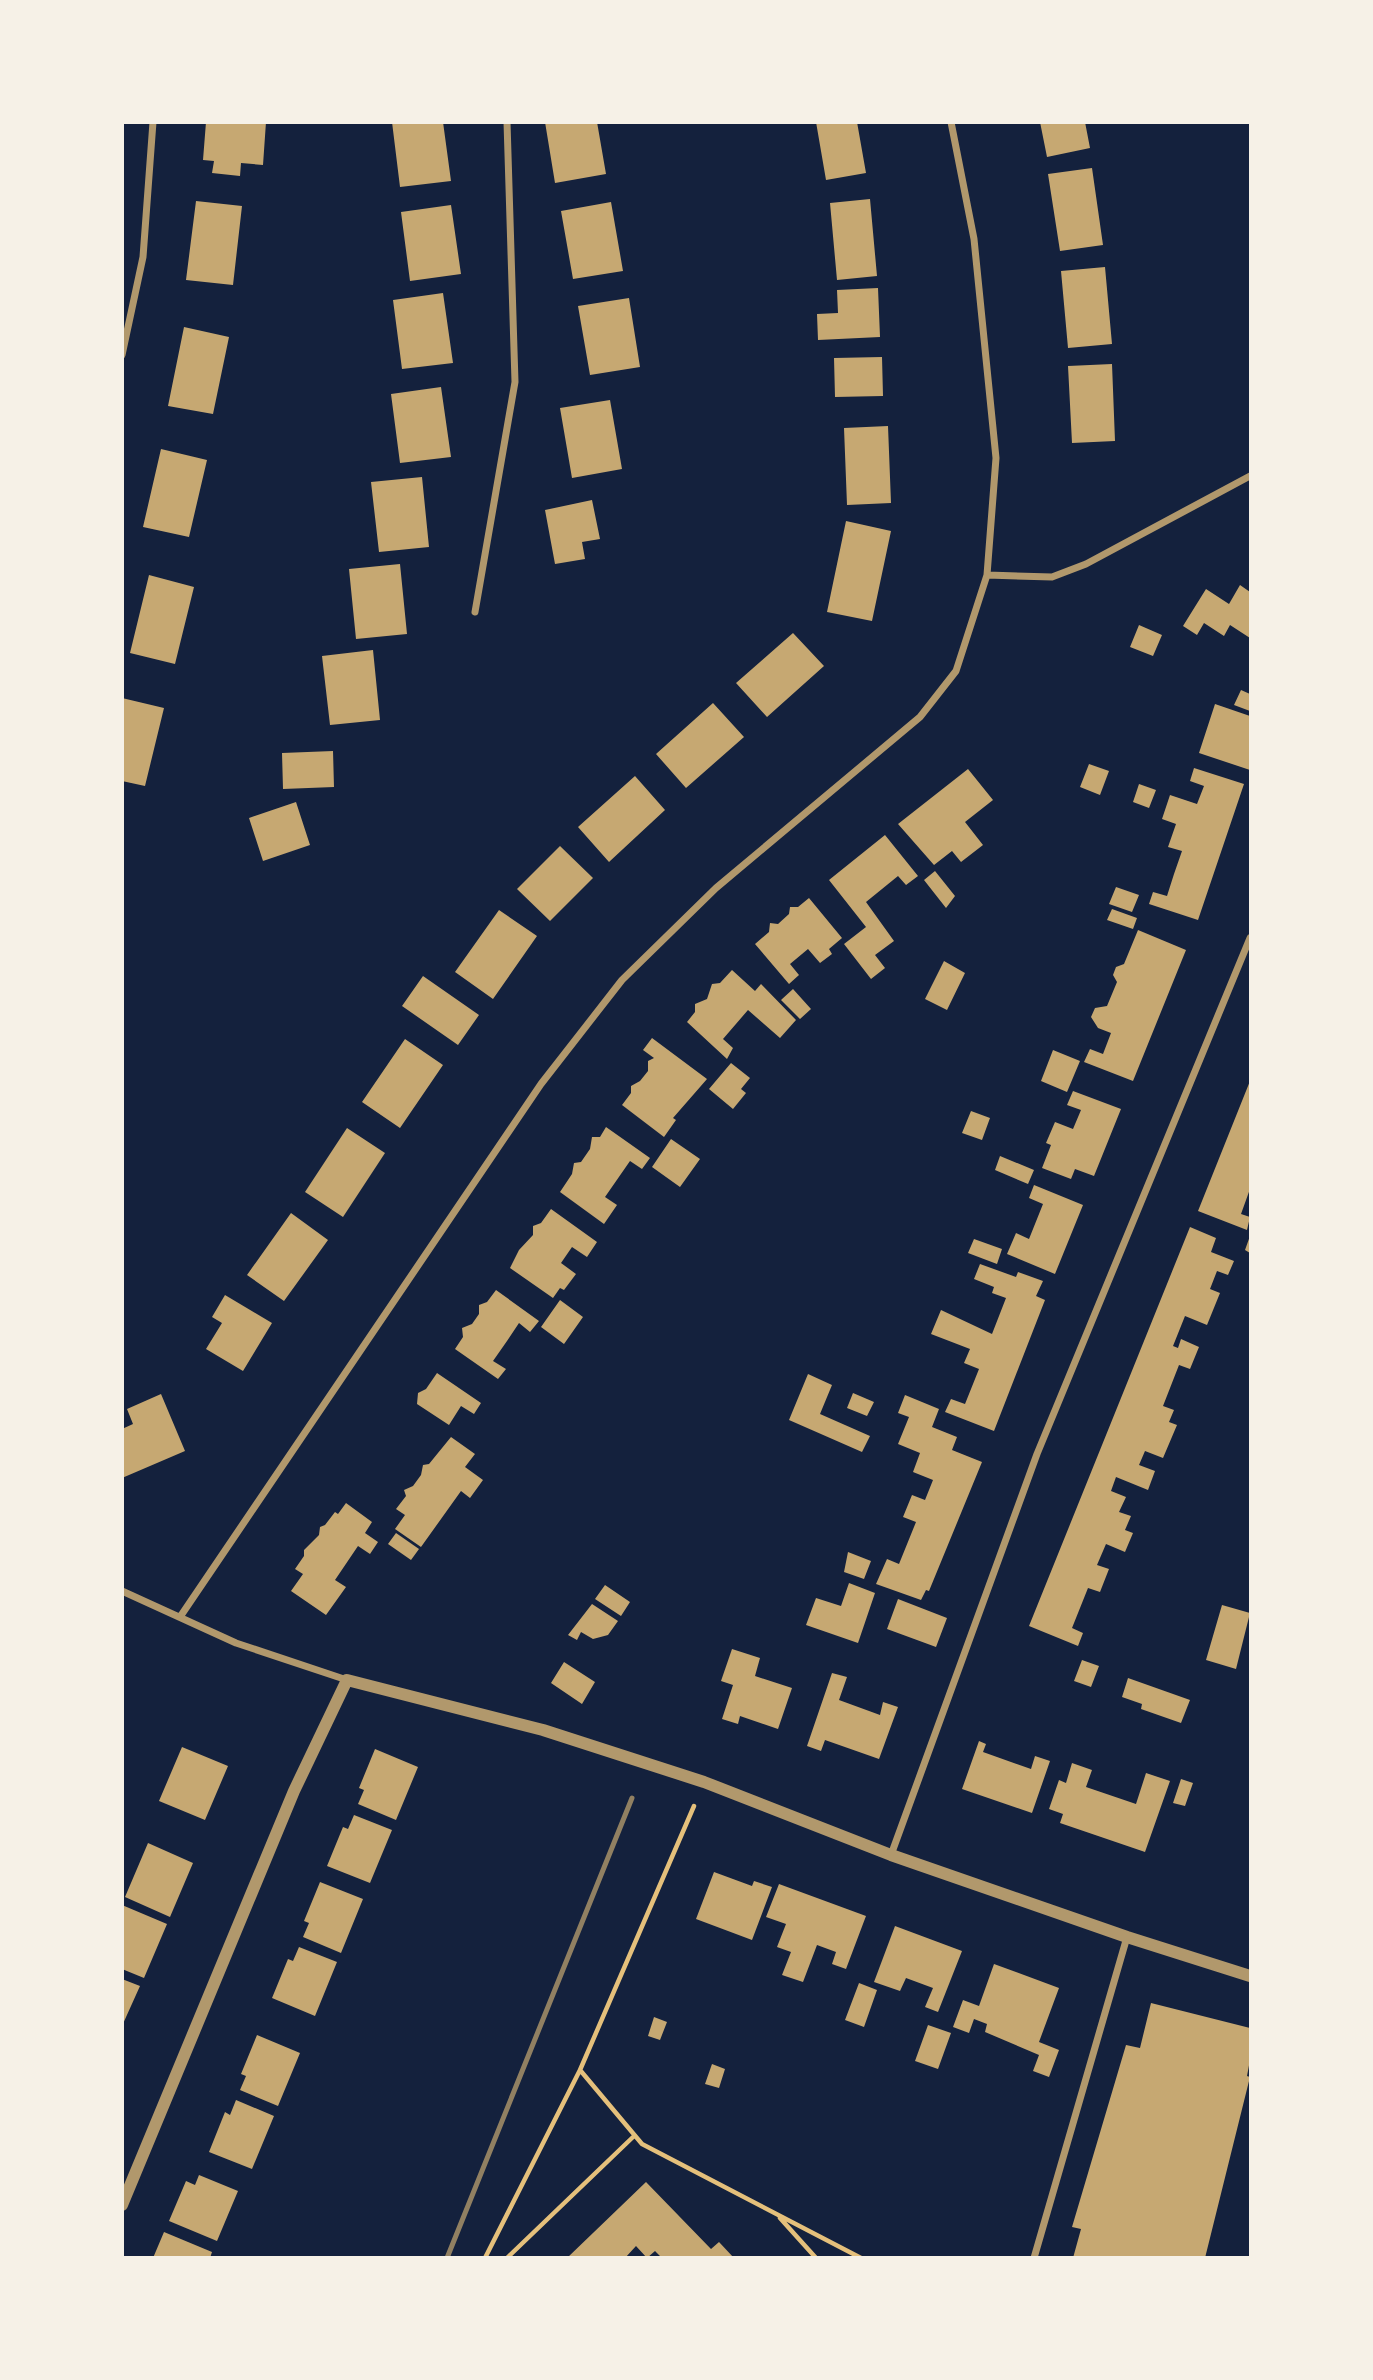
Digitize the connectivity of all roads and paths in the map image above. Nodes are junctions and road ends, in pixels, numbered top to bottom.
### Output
1 (153, 122) edge
2 (507, 122) edge
3 (951, 122) edge
4 (122, 355) edge
5 (1251, 476) edge
6 (987, 575) junction
7 (475, 612) dead end
8 (1251, 938) edge
9 (122, 1591) edge
10 (180, 1617) junction
11 (347, 1680) junction
12 (704, 1783) junction
13 (891, 1855) junction
14 (1127, 1937) junction
15 (1251, 1976) edge
16 (580, 2070) junction
17 (634, 2137) junction
18 (122, 2205) edge
19 (777, 2215) junction
20 (485, 2258) edge
21 (507, 2258) edge
22 (816, 2258) edge
23 (861, 2258) edge
24 (1034, 2258) edge

1 - 4 street
2 - 7 street
3 - 6 street
5 - 6 street
6 - 10 street
8 - 13 street
9 - 10 street
10 - 11 street
11 - 12 street
11 - 18 street
12 - 13 street
12 - 16 path
13 - 14 street
14 - 15 street
14 - 24 street
16 - 17 path
16 - 20 path
17 - 19 path
17 - 21 path
19 - 22 path
19 - 23 path

